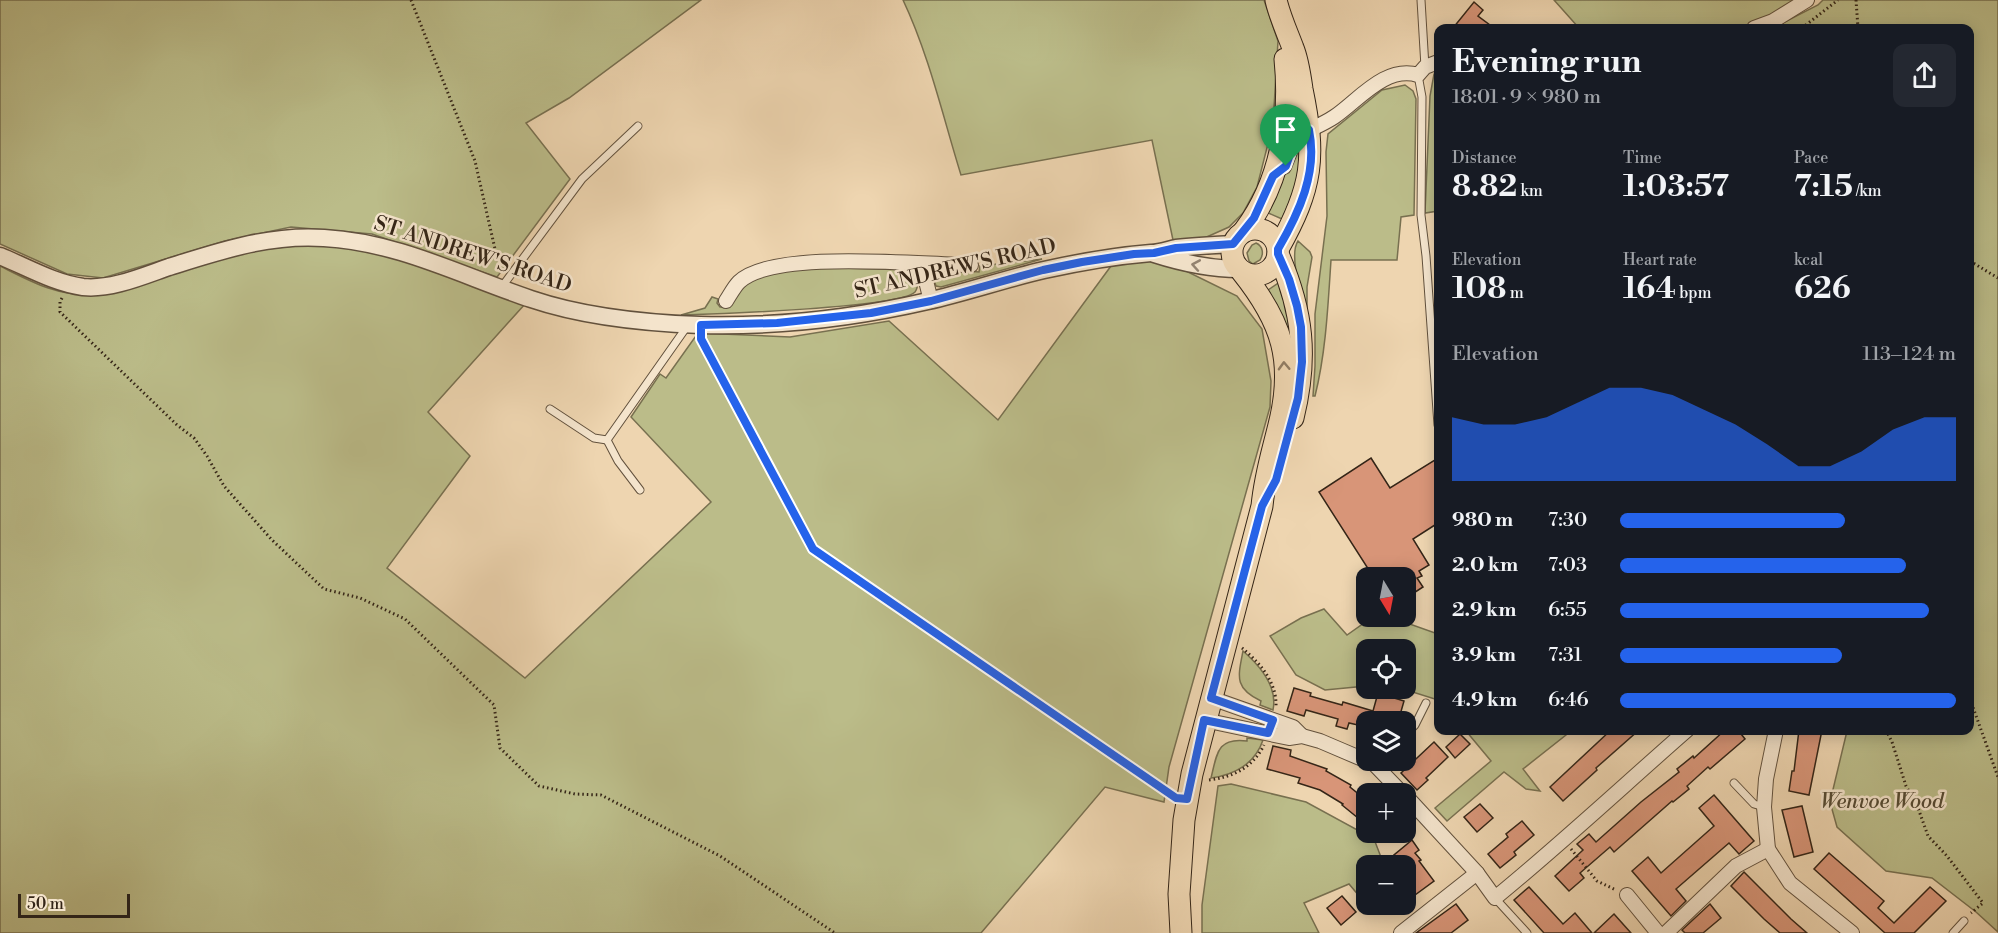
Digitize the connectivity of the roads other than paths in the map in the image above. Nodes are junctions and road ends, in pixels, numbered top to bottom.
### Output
1 (1276, 0) edge
2 (1421, 0) edge
3 (1807, 0) edge
4 (1765, 24) edge
5 (1283, 26) junction
6 (1427, 68) edge
7 (638, 126) dead end
8 (1309, 130) junction
9 (1273, 176) junction
10 (1239, 238) junction
11 (1278, 251) junction
12 (1154, 253) junction
13 (0, 256) edge
14 (922, 265) junction
15 (971, 266) dead end
16 (1241, 271) junction
17 (505, 283) junction
18 (726, 301) dead end
19 (931, 301) junction
20 (695, 325) junction
21 (1434, 369) edge
22 (550, 409) dead end
23 (607, 440) junction
24 (640, 490) dead end
25 (1262, 506) junction
26 (1211, 698) junction
27 (1426, 703) dead end
28 (1204, 720) junction
29 (1416, 723) edge
30 (1271, 726) junction
31 (1681, 735) edge
32 (1775, 735) edge
33 (1356, 754) edge
34 (1384, 771) edge
35 (1394, 783) edge
36 (1734, 783) dead end
37 (1764, 807) junction
38 (1416, 808) edge
39 (1768, 849) junction
40 (1477, 873) junction
41 (1627, 895) road end
42 (1495, 898) junction
43 (1964, 921) road end
44 (1181, 933) edge
45 (1401, 933) edge
46 (1527, 933) edge
47 (1658, 933) edge
48 (1666, 933) edge
49 (1852, 933) edge
50 (1953, 933) edge

1 - 5 main road
2 - 6 lane
3 - 4 street
5 - 8 main road
5 - 9 main road
6 - 8 street
6 - 21 lane
7 - 17 lane
8 - 9 street
8 - 11 main road
9 - 10 main road
10 - 11 main road
10 - 12 street, ST ANDREW'S ROAD
10 - 16 main road
11 - 16 main road
11 - 25 main road
16 -> 12 street, ST ANDREW'S ROAD
12 - 19 street, ST ANDREW'S ROAD
13 - 17 street, ST ANDREW'S ROAD
14 - 15 street
14 - 18 street
14 - 19 street
25 -> 16 main road
17 - 20 street, ST ANDREW'S ROAD
19 - 20 street, ST ANDREW'S ROAD
20 - 23 lane
22 - 23 lane
23 - 24 lane
25 - 26 main road
26 - 28 main road
26 - 30 street
27 - 29 lane
28 - 30 street
28 - 44 main road
30 - 33 street
31 - 42 street
32 - 37 street
34 - 35 street
36 - 37 lane
37 - 39 street
38 - 40 street
39 - 48 street
39 - 49 street
40 - 42 street
40 - 45 street
41 - 47 street
42 - 46 lane
43 - 50 lane

